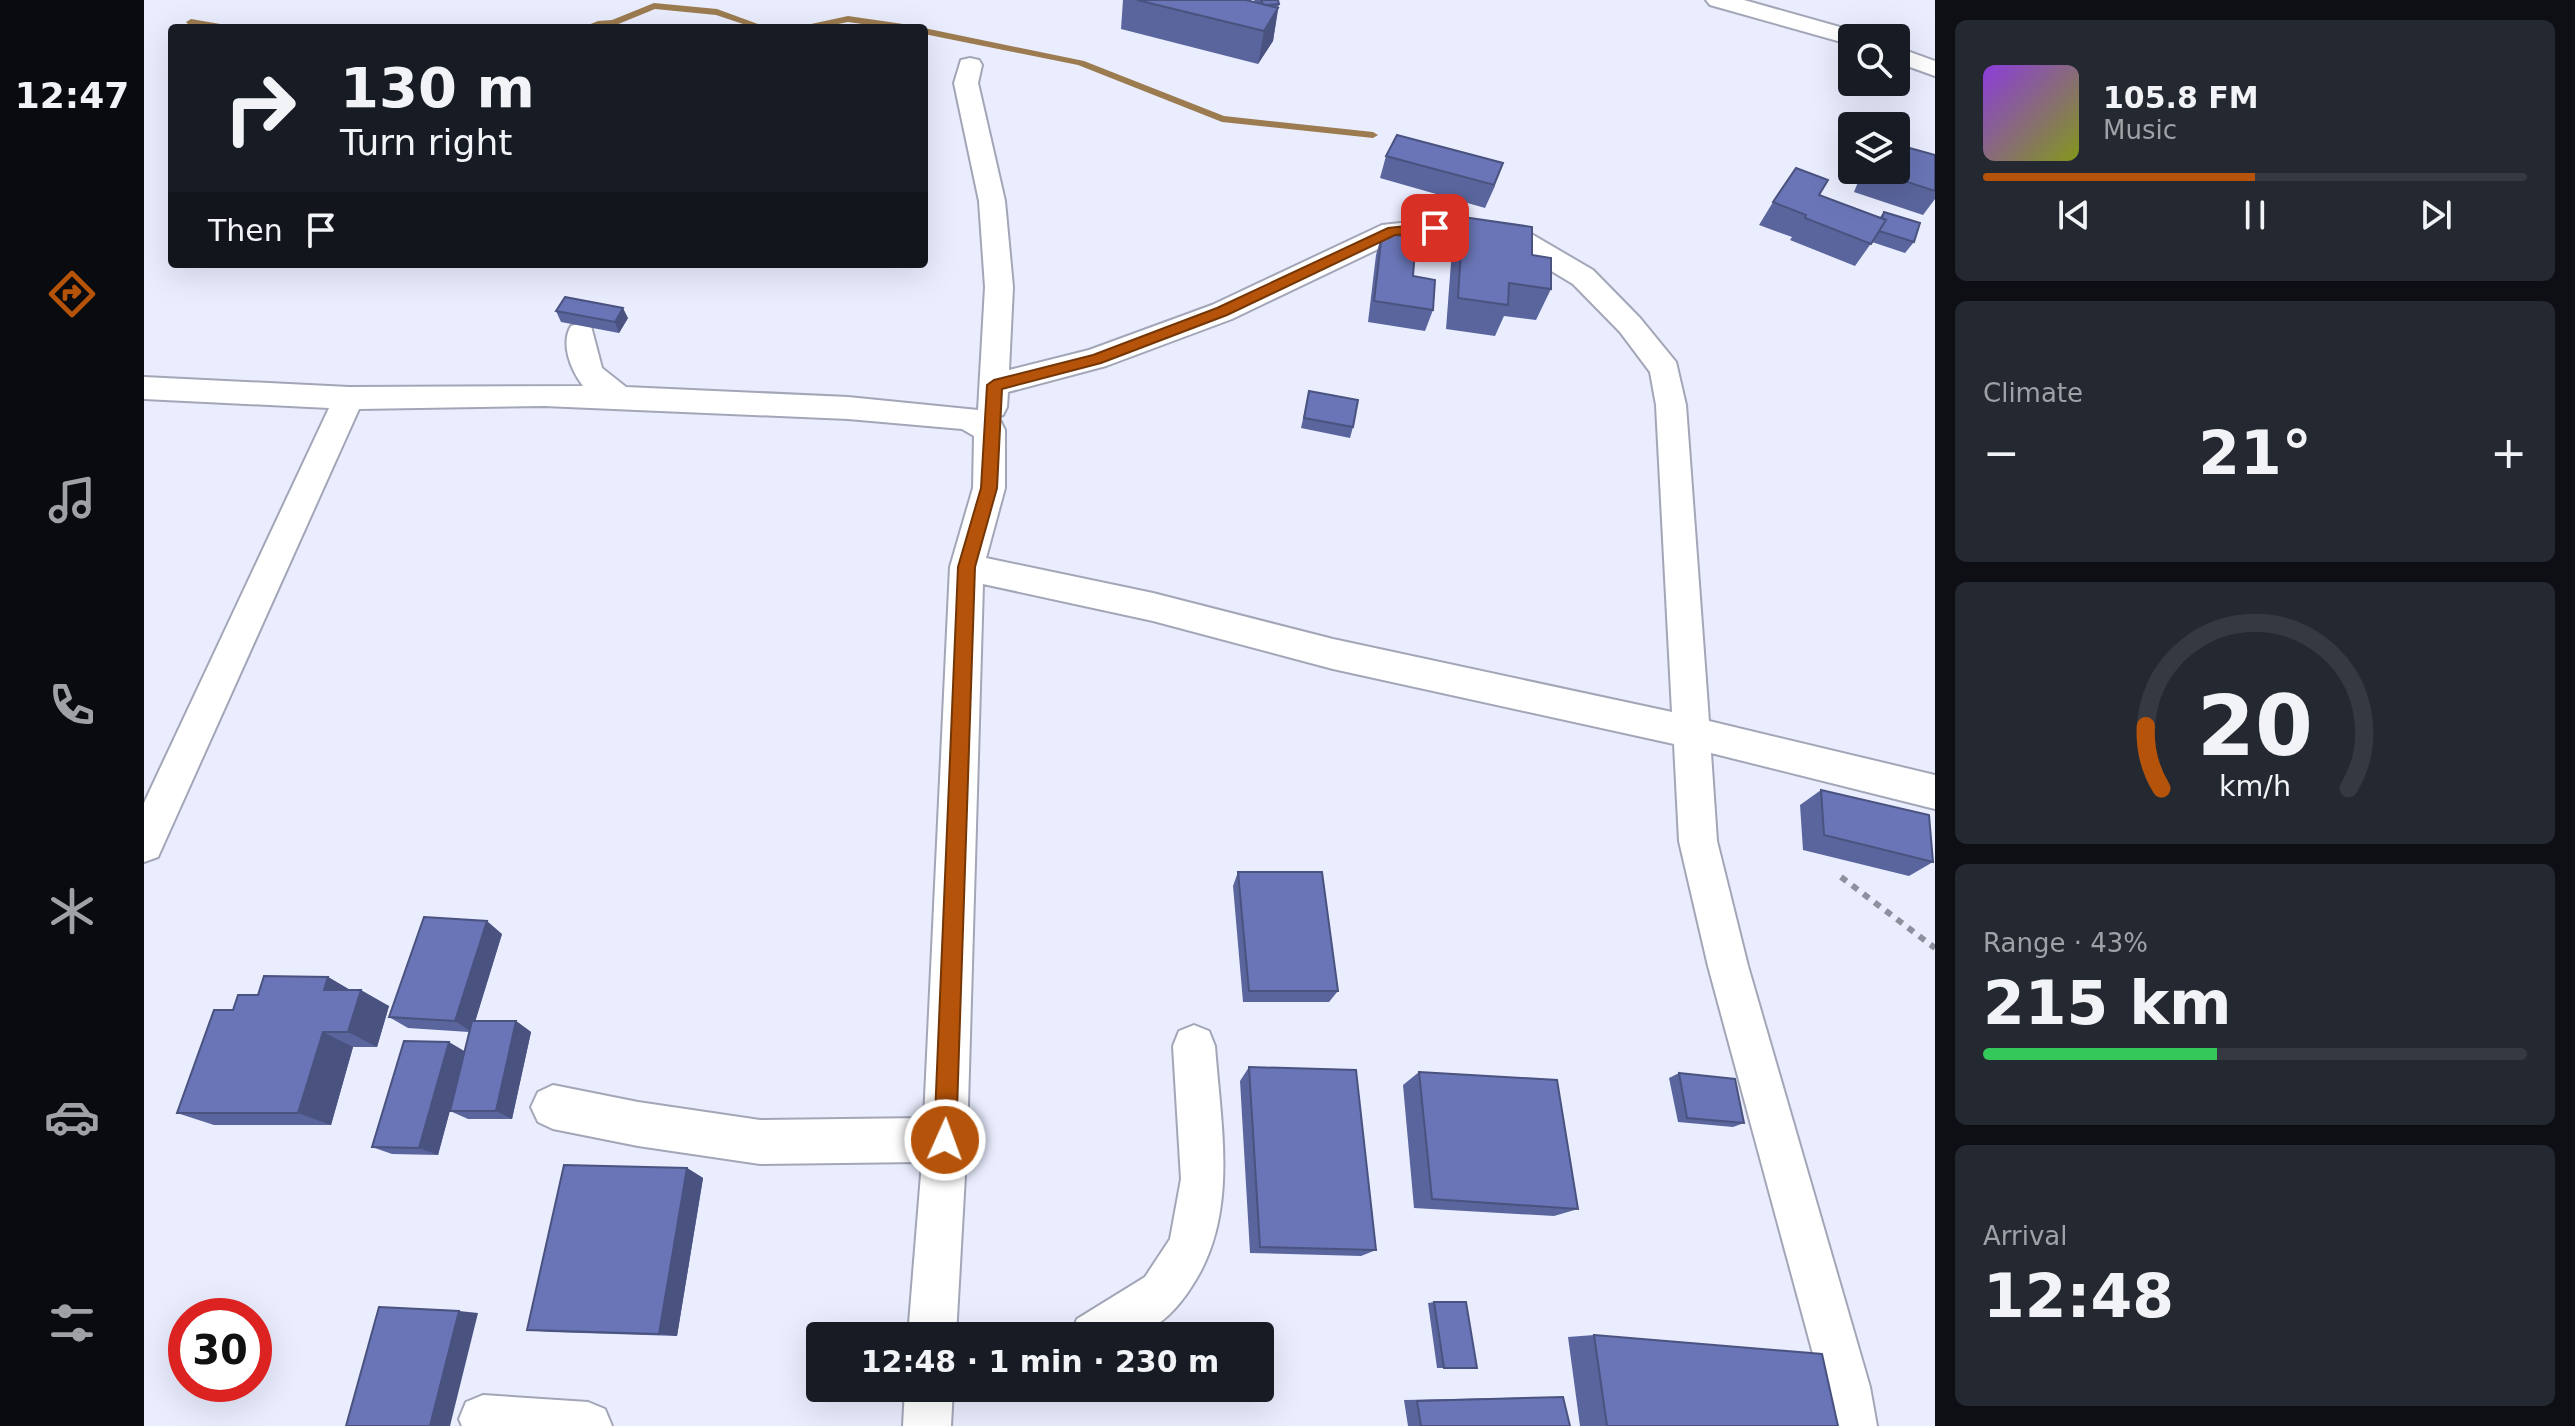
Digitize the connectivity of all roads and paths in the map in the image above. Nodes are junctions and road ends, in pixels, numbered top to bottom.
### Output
1 (1718, 0) edge
2 (1838, 34) edge
3 (1910, 59) edge
4 (970, 65) dead end
5 (1935, 69) edge
6 (581, 333) dead end
7 (994, 385) junction
8 (144, 388) edge
9 (349, 398) junction
10 (620, 398) junction
11 (990, 430) junction
12 (967, 567) junction
13 (1689, 732) junction
14 (1935, 792) edge
15 (144, 844) edge
16 (1841, 877) dead end
17 (1935, 948) edge
18 (1194, 1046) dead end
19 (553, 1107) dead end
20 (945, 1140) junction
21 (933, 1322) edge
22 (1116, 1322) edge
23 (483, 1419) dead end
24 (588, 1426) edge
25 (1853, 1426) edge

1 - 2 street
3 - 5 street
4 - 7 street
6 - 10 street
7 - 11 street
7 - 13 street
8 - 9 street
9 - 10 street
9 - 15 street
10 - 11 street
11 - 12 street
12 - 13 street
12 - 20 street
13 - 14 street
13 - 25 street
16 - 17 path
18 - 22 street
19 - 20 street
20 - 21 street
23 - 24 street

